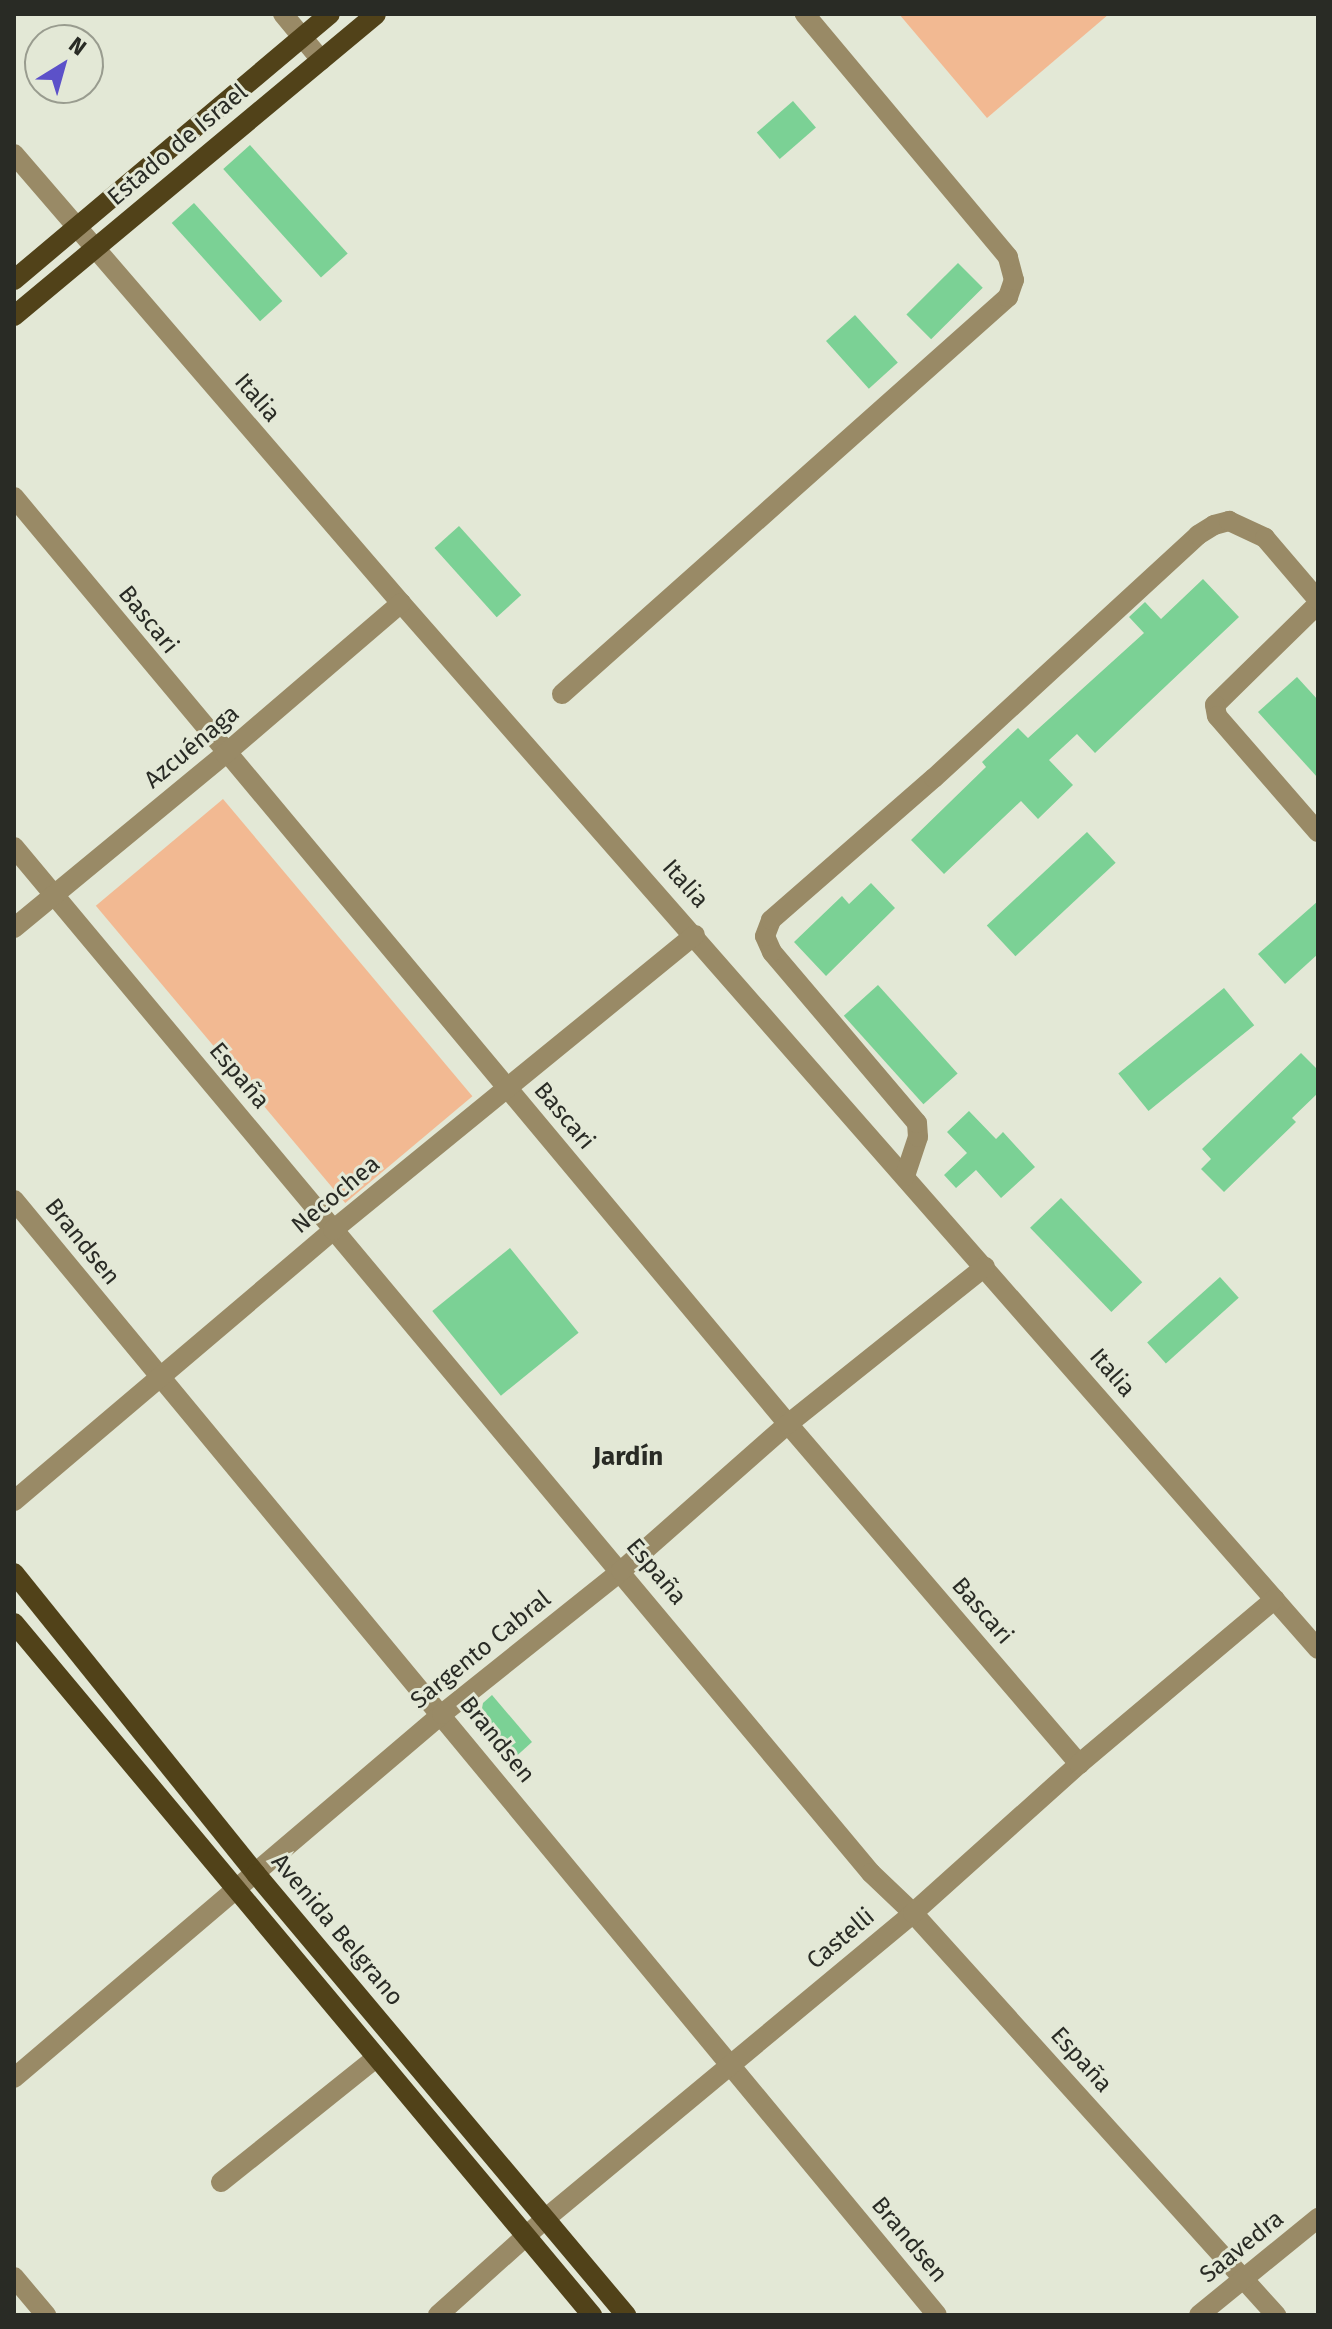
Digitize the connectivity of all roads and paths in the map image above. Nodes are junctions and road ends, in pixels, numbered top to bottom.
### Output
1 (283, 14) edge
2 (330, 14) edge
3 (376, 14) edge
4 (805, 14) edge
5 (303, 37) junction
6 (321, 60) junction
7 (14, 154) edge
8 (77, 228) junction
9 (93, 249) junction
10 (14, 280) edge
11 (14, 316) edge
12 (14, 497) edge
13 (1318, 602) edge
14 (401, 603) junction
15 (562, 694) dead end
16 (225, 754) junction
17 (1318, 832) edge
18 (14, 847) edge
19 (55, 895) junction
20 (14, 928) edge
21 (695, 935) junction
22 (507, 1089) junction
23 (905, 1176) junction
24 (14, 1200) edge
25 (333, 1230) junction
26 (985, 1267) junction
27 (161, 1379) junction
28 (788, 1424) junction
29 (14, 1501) edge
30 (621, 1571) junction
31 (14, 1573) edge
32 (1275, 1599) junction
33 (14, 1623) edge
34 (1318, 1649) edge
35 (442, 1714) junction
36 (1079, 1764) junction
37 (256, 1874) junction
38 (236, 1892) junction
39 (913, 1913) junction
40 (376, 2058) junction
41 (729, 2065) junction
42 (14, 2078) edge
43 (221, 2182) dead end
44 (1318, 2218) edge
45 (545, 2219) junction
46 (527, 2237) junction
47 (14, 2277) edge
48 (1244, 2279) junction
49 (46, 2315) edge
50 (438, 2315) edge
51 (592, 2315) edge
52 (626, 2315) edge
53 (937, 2315) edge
54 (1199, 2315) edge
55 (1276, 2315) edge

1 - 5 street
2 - 5 main road, Estado de Israel
3 - 6 main road, Estado de Israel
4 - 15 street
5 - 6 street
5 - 8 main road, Estado de Israel
6 - 9 main road, Estado de Israel
7 - 8 street, Italia
8 - 9 street, Italia
8 - 10 main road, Estado de Israel
9 - 11 main road, Estado de Israel
9 - 14 street, Italia
12 - 16 street, Bascari
13 - 17 street
13 - 23 street
14 - 16 street, Azcuénaga
14 - 21 street, Italia
16 - 19 street, Azcuénaga
16 - 22 street, Bascari
18 - 19 street, España
19 - 20 street, Azcuénaga
19 - 25 street, España
21 - 22 street, Necochea
21 - 23 street, Italia
22 - 25 street, Necochea
22 - 28 street, Bascari
23 - 26 street, Italia
24 - 27 street, Brandsen
25 - 27 street, Necochea
25 - 30 street, España
26 - 28 street, Sargento Cabral
26 - 32 street, Italia
27 - 29 street, Necochea
27 - 35 street, Brandsen
28 - 30 street, Sargento Cabral
28 - 36 street, Bascari
30 - 35 street, Sargento Cabral
30 - 39 street, España
31 - 37 main road, Avenida Belgrano
32 - 34 street, Italia
32 - 36 street, Castelli
33 - 38 main road
35 - 37 street, Sargento Cabral
35 - 41 street, Brandsen
36 - 39 street, Castelli
37 - 38 street, Sargento Cabral
37 - 45 main road, Avenida Belgrano
38 - 40 main road
38 - 42 street, Sargento Cabral
39 - 41 street, Castelli
39 - 48 street, España
40 - 43 street
40 - 46 main road
41 - 45 street, Castelli
41 - 53 street, Brandsen
44 - 48 street, Saavedra
45 - 46 street, Castelli
45 - 52 main road, Avenida Belgrano
46 - 50 street, Castelli
46 - 51 main road
47 - 49 street
48 - 54 street, Saavedra
48 - 55 street, España

